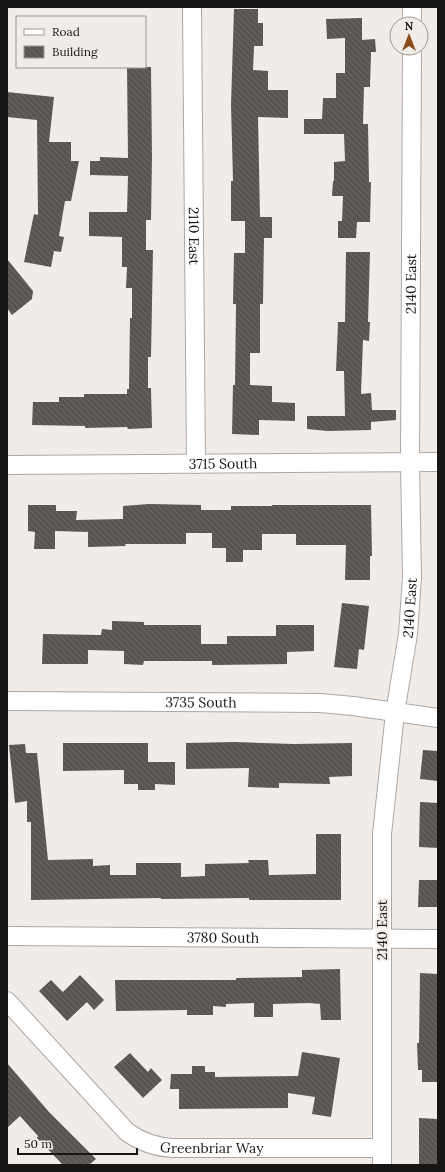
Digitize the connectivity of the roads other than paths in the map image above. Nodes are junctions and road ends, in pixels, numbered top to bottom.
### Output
1 (192, 7) edge
2 (412, 56) edge
3 (410, 462) junction
4 (438, 462) edge
5 (196, 464) junction
6 (7, 465) edge
7 (7, 701) edge
8 (395, 713) junction
9 (438, 718) edge
10 (7, 936) edge
11 (382, 939) junction
12 (438, 939) edge
13 (7, 1001) edge
14 (382, 1156) edge

1 - 5 street, 2110 East
2 - 3 street, 2140 East
3 - 4 street, 3715 South
3 - 5 street, 3715 South
3 - 8 street, 2140 East
5 - 6 street, 3715 South
7 - 8 street, 3735 South
8 - 9 street, 3735 South
8 - 11 street, 2140 East
10 - 11 street, 3780 South
11 - 12 street, 3780 South
11 - 14 street, 2140 East
13 - 14 street, Greenbriar Way

